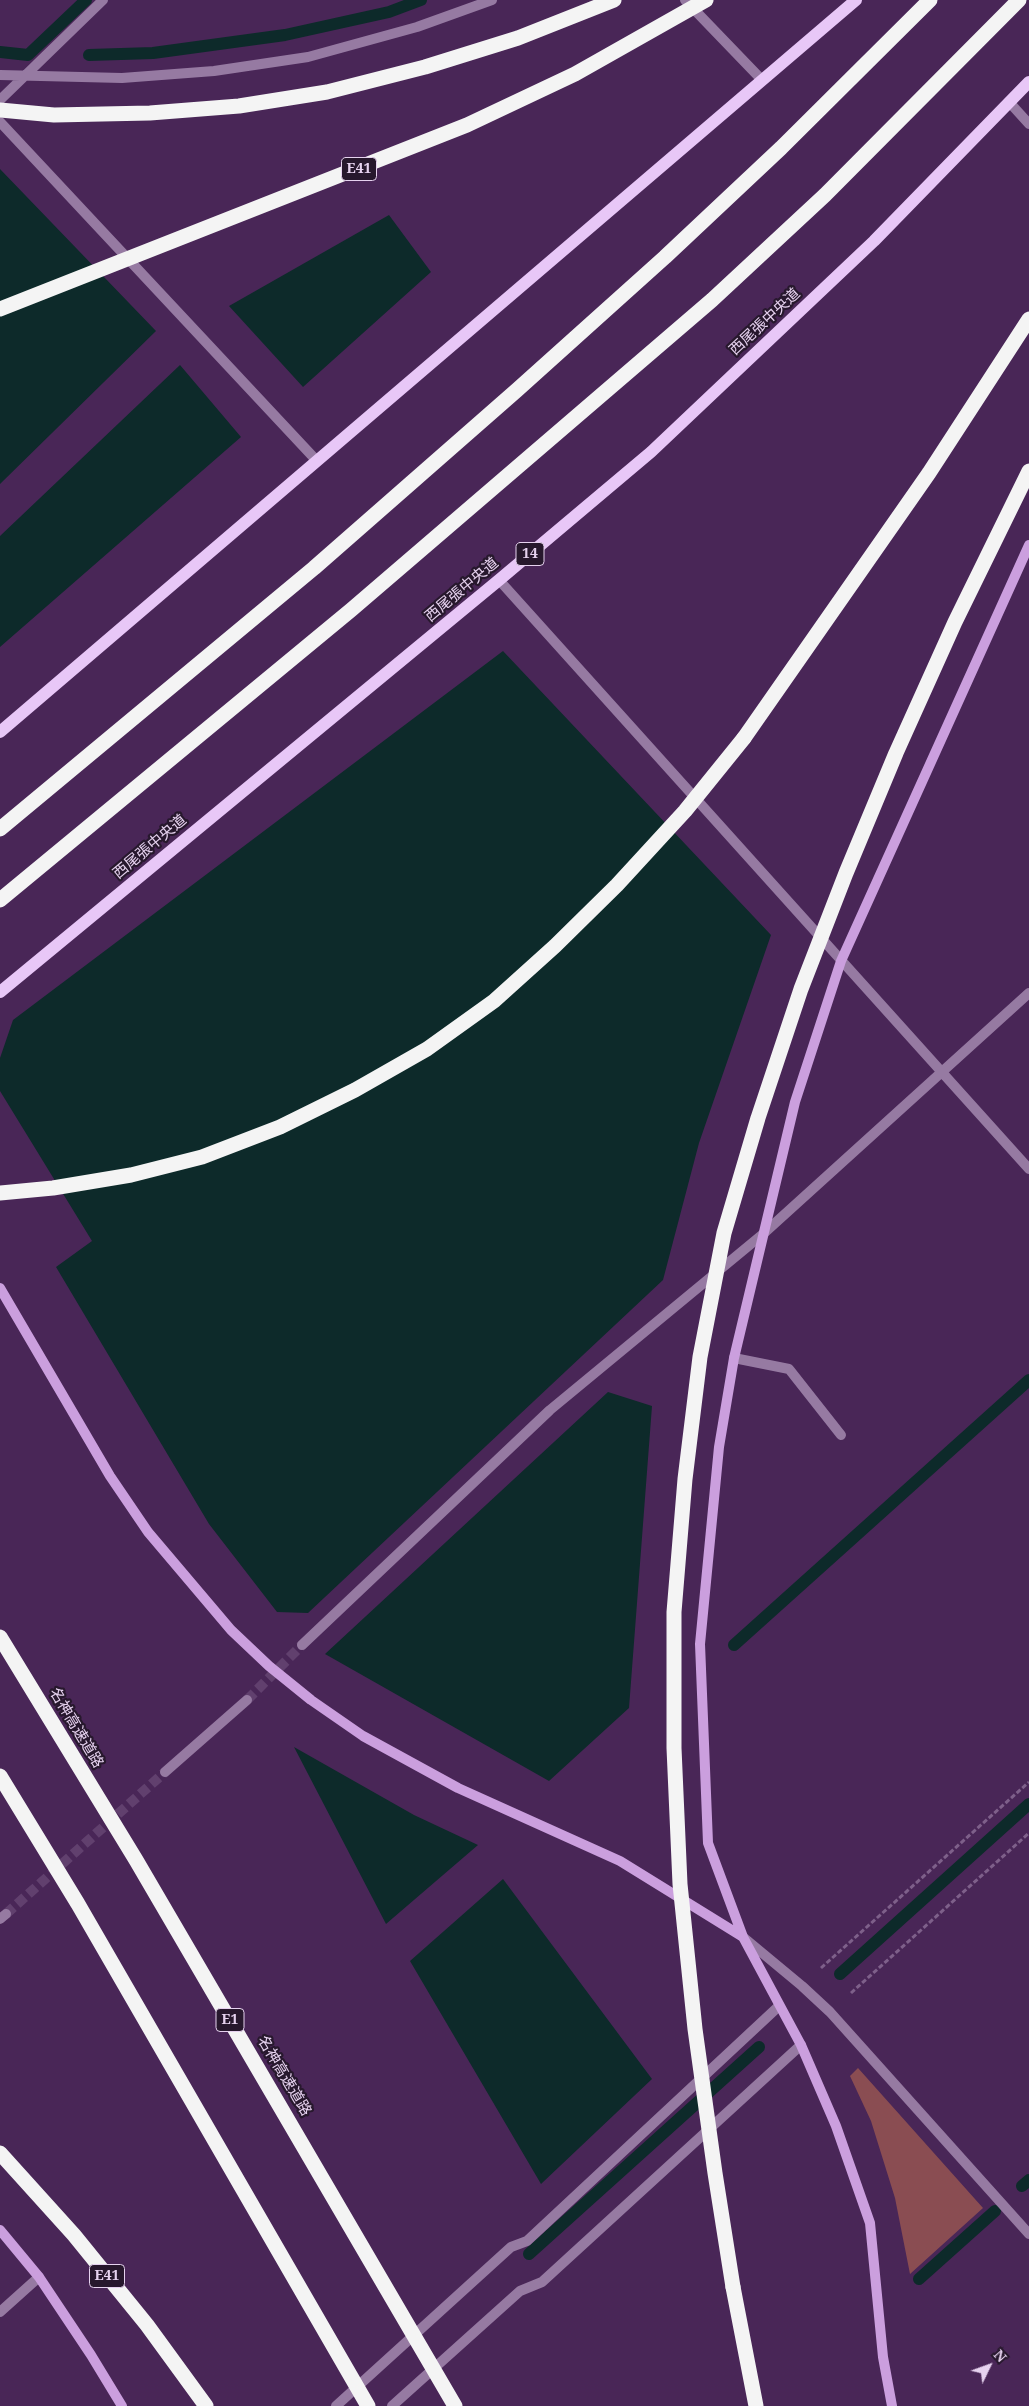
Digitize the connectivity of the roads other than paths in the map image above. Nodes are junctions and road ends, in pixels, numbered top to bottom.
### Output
1 (103, 0) edge
2 (492, 0) edge
3 (614, 0) edge
4 (685, 0) edge
5 (706, 0) edge
6 (856, 0) edge
7 (930, 0) edge
8 (1018, 0) edge
9 (0, 75) edge
10 (25, 76) junction
11 (762, 80) junction
12 (1029, 82) edge
13 (0, 100) edge
14 (1010, 102) junction
15 (0, 110) edge
16 (0, 122) edge
17 (1029, 124) edge
18 (0, 310) edge
19 (1029, 319) edge
20 (317, 461) junction
21 (1029, 471) edge
22 (1029, 545) edge
23 (499, 580) junction
24 (0, 732) edge
25 (0, 829) edge
26 (0, 900) edge
27 (841, 961) junction
28 (0, 992) edge
29 (1029, 993) edge
30 (941, 1071) junction
31 (1029, 1169) edge
32 (0, 1193) edge
33 (763, 1234) junction
34 (0, 1288) edge
35 (734, 1358) junction
36 (842, 1435) dead end
37 (0, 1637) edge
38 (302, 1645) tunnel mouth
39 (247, 1700) tunnel mouth
40 (165, 1772) tunnel mouth
41 (0, 1776) edge
42 (743, 1937) junction
43 (779, 2006) junction
44 (801, 2045) junction
45 (0, 2153) edge
46 (0, 2230) edge
47 (1029, 2234) edge
48 (39, 2277) junction
49 (0, 2312) edge
50 (122, 2406) edge
51 (206, 2406) edge
52 (336, 2406) edge
53 (368, 2406) edge
54 (392, 2406) edge
55 (455, 2406) edge
56 (756, 2406) edge
57 (892, 2406) edge

1 - 10 street
2 - 10 street
3 - 15 highway
4 - 11 street
5 - 18 highway, E41, bridge
6 - 11 main road
7 - 25 highway
8 - 26 highway
9 - 10 street
10 - 13 street
11 - 20 main road
12 - 14 main road, 西尾張中央道 / 14
14 - 17 street
14 - 23 main road, 西尾張中央道 / 14
16 - 20 street
19 - 32 highway, bridge
20 - 24 main road
21 - 56 highway, bridge
22 - 27 street
23 - 27 street
23 - 28 main road, 西尾張中央道 / 14
27 - 30 street
27 - 33 street
29 - 30 street
30 - 31 street
30 - 33 street
33 - 35 street
33 - 38 street
34 - 42 street
35 - 36 street
35 - 42 street
37 - 55 highway, 名神高速道路 / E1, bridge
39 - 40 street
41 - 53 highway, bridge
42 - 43 street
42 - 47 street
43 - 44 street
43 - 52 street
44 - 54 street
44 - 57 street
45 - 51 highway, E41
46 - 48 street
48 - 49 street
48 - 50 street

